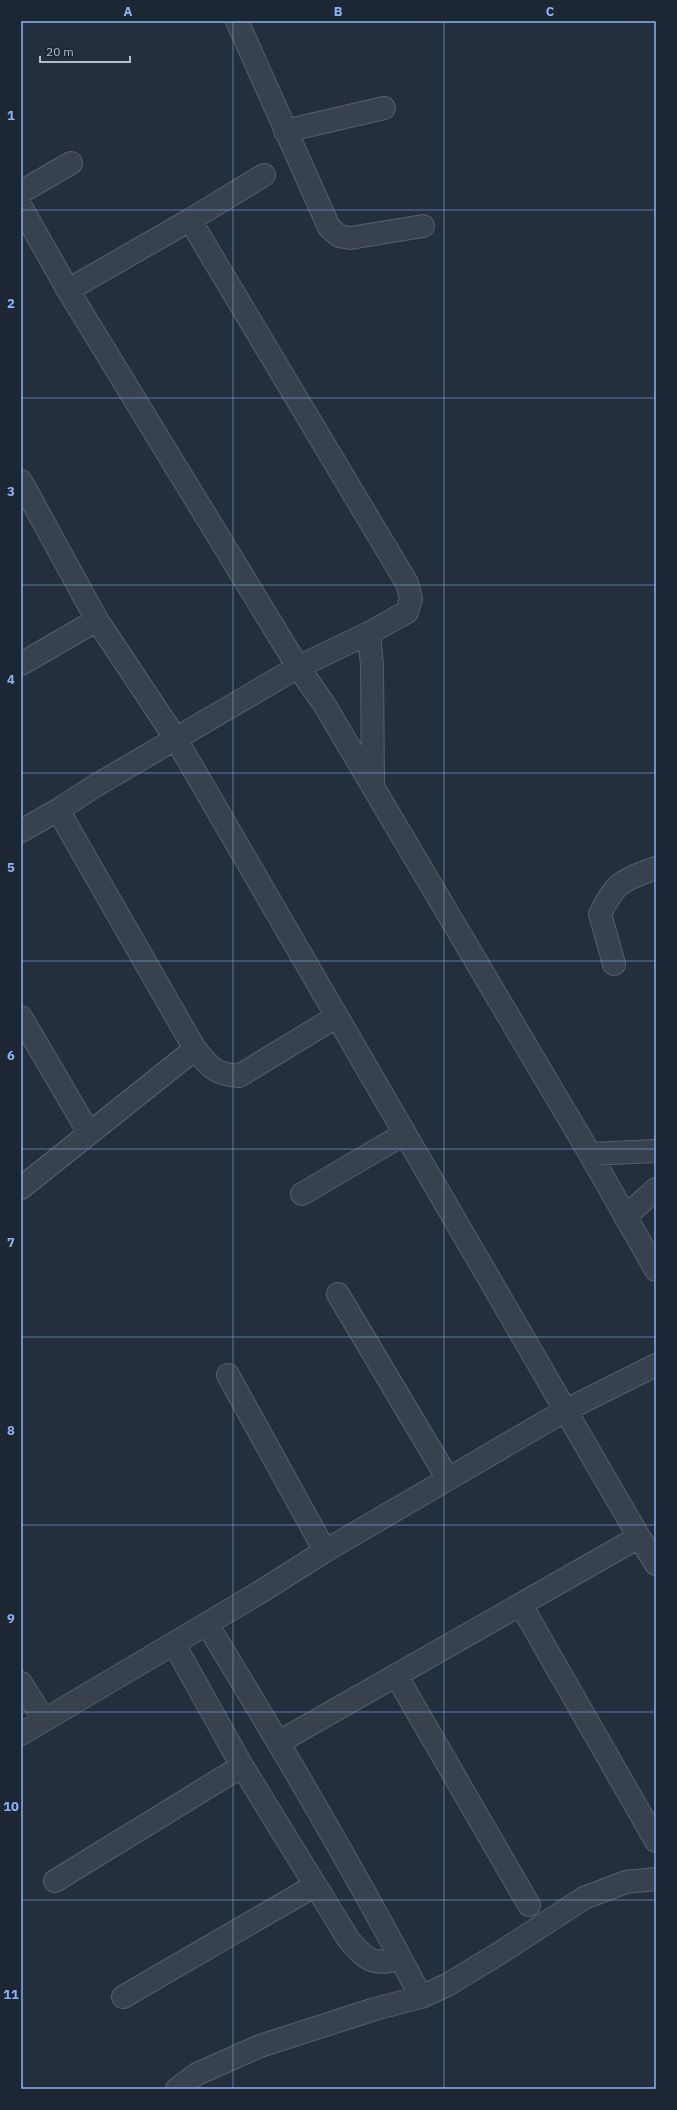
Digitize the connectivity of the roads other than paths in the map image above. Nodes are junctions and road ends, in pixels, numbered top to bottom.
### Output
1 (237, 21) edge
2 (384, 108) dead end
3 (285, 131) junction
4 (71, 163) dead end
5 (264, 175) dead end
6 (21, 192) edge
7 (21, 207) edge
8 (190, 220) junction
9 (423, 226) dead end
10 (68, 290) junction
11 (24, 495) edge
12 (97, 620) junction
13 (369, 633) junction
14 (21, 664) edge
15 (298, 667) junction
16 (176, 739) junction
17 (373, 788) junction
18 (58, 810) junction
19 (21, 831) edge
20 (656, 868) edge
21 (614, 964) dead end
22 (21, 1016) edge
23 (336, 1017) junction
24 (195, 1049) junction
25 (89, 1133) junction
26 (404, 1134) junction
27 (656, 1152) edge
28 (590, 1154) junction
29 (21, 1188) edge
30 (656, 1189) edge
31 (302, 1194) dead end
32 (625, 1217) junction
33 (656, 1270) edge
34 (338, 1294) dead end
35 (656, 1364) edge
36 (228, 1375) dead end
37 (566, 1410) junction
38 (448, 1479) junction
39 (640, 1537) junction
40 (325, 1551) junction
41 (656, 1564) edge
42 (521, 1605) junction
43 (207, 1624) junction
44 (174, 1644) junction
45 (396, 1675) junction
46 (21, 1684) edge
47 (44, 1720) junction
48 (21, 1734) edge
49 (279, 1742) junction
50 (242, 1766) junction
51 (656, 1841) edge
52 (656, 1879) edge
53 (55, 1881) dead end
54 (314, 1886) junction
55 (529, 1905) dead end
56 (401, 1959) junction
57 (123, 1997) dead end
58 (421, 1997) junction
59 (177, 2089) edge

1 - 3 street
2 - 3 street
3 - 9 street
4 - 6 street
5 - 8 street
7 - 10 street
8 - 10 street
8 - 13 street
10 - 15 street
11 - 12 street
12 - 14 street
12 - 16 street
13 - 15 street
13 - 17 street
15 - 16 street
15 - 17 street
16 - 18 street
16 - 23 street
17 - 28 street
18 - 19 street
18 - 24 street
20 - 21 street
22 - 25 street
23 - 24 street
23 - 26 street
24 - 25 street
25 - 29 street
26 - 31 street
26 - 37 street
27 - 28 street
28 - 32 street
30 - 32 street
32 - 33 street
34 - 38 street
35 - 37 street
36 - 40 street
37 - 38 street
37 - 39 street
38 - 40 street
39 - 41 street
39 - 42 street
40 - 43 street
42 - 45 street
42 - 51 street
43 - 44 street
43 - 49 street
44 - 47 street
44 - 50 street
45 - 49 street
45 - 55 street
46 - 47 street
47 - 48 street
49 - 56 street
50 - 53 street
50 - 54 street
52 - 58 street
54 - 56 street
54 - 57 street
56 - 58 street
58 - 59 street

